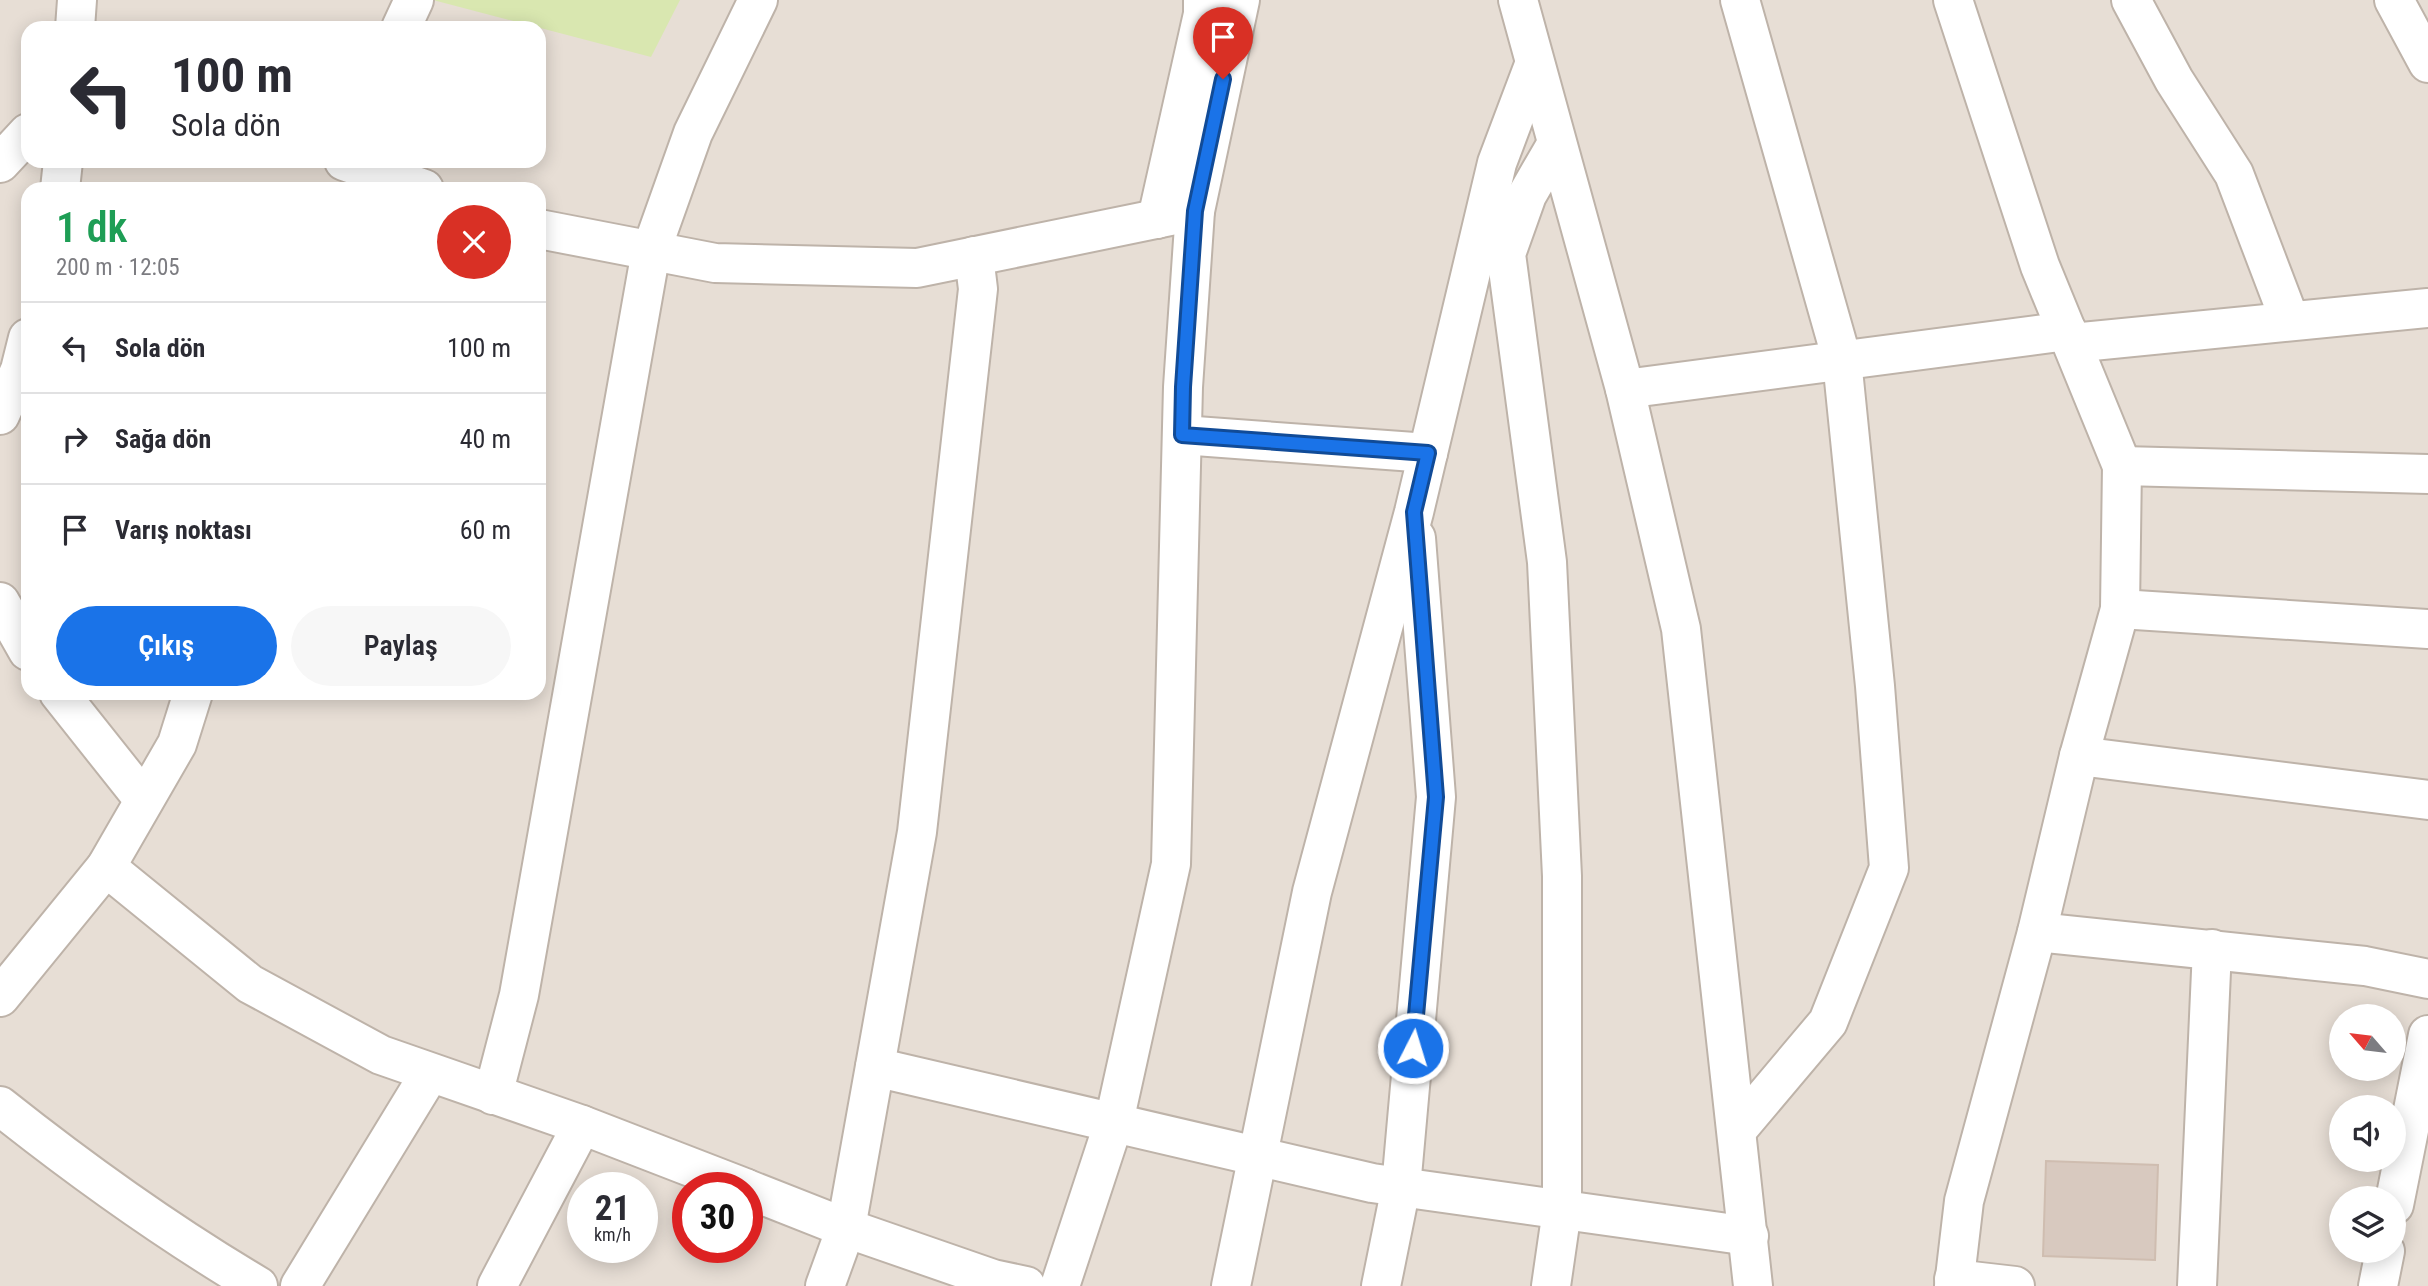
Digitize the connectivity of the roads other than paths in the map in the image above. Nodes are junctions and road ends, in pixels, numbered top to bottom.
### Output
1 (77, 0) edge
2 (414, 0) edge
3 (758, 0) edge
4 (1203, 0) edge
5 (1240, 0) edge
6 (1518, 0) edge
7 (1740, 0) edge
8 (1953, 0) edge
9 (2131, 0) edge
10 (2394, 0) edge
11 (76, 21) edge
12 (404, 21) edge
13 (2428, 63) edge
14 (1534, 65) junction
15 (21, 140) edge
16 (1556, 145) junction
17 (0, 163) edge
18 (364, 168) edge
19 (404, 182) edge
20 (1195, 211) junction
21 (1157, 219) junction
22 (546, 230) edge
23 (651, 251) junction
24 (974, 256) junction
25 (2428, 307) edge
26 (2290, 321) junction
27 (2069, 337) junction
28 (1842, 360) junction
29 (21, 366) edge
30 (1625, 389) junction
31 (0, 415) edge
32 (1182, 435) junction
33 (1428, 453) junction
34 (2122, 466) junction
35 (2428, 474) edge
36 (1414, 512) junction
37 (0, 602) edge
38 (2120, 609) junction
39 (2428, 629) edge
40 (21, 638) edge
41 (65, 700) edge
42 (192, 700) edge
43 (2079, 755) junction
44 (144, 800) junction
45 (2428, 800) edge
46 (106, 867) junction
47 (2037, 932) junction
48 (2212, 949) junction
49 (2428, 979) edge
50 (0, 997) edge
51 (2428, 1035) edge
52 (875, 1067) junction
53 (430, 1073) junction
54 (493, 1095) junction
55 (0, 1106) edge
56 (1114, 1122) junction
57 (582, 1125) junction
58 (1737, 1130) junction
59 (1258, 1156) junction
60 (702, 1172) edge
61 (2398, 1186) edge
62 (1401, 1187) junction
63 (763, 1196) edge
64 (1562, 1210) junction
65 (846, 1228) junction
66 (1749, 1236) junction
67 (2383, 1263) edge
68 (1954, 1283) edge
69 (258, 1286) edge
70 (300, 1286) edge
71 (497, 1286) edge
72 (825, 1286) edge
73 (1026, 1286) edge
74 (1060, 1286) edge
75 (1231, 1286) edge
76 (1381, 1286) edge
77 (1552, 1286) edge
78 (1753, 1286) edge
79 (2015, 1286) edge
80 (2197, 1286) edge
81 (2378, 1286) edge

1 - 11 street
2 - 12 street
3 - 23 street
4 - 21 street
5 - 20 street
6 - 14 street
7 - 28 street
8 - 27 street
9 - 26 street
10 - 13 street
14 - 16 street
14 - 33 street
15 - 17 street
16 - 30 street
16 - 64 street
18 - 19 street
20 - 21 street
20 - 32 street
21 - 24 street
22 - 23 street
23 - 24 street
23 - 54 street
24 - 52 street
25 - 26 street
26 - 27 street
27 - 28 street
27 - 34 street
28 - 30 street
28 - 58 street
29 - 31 street
30 - 58 street
32 - 33 street
32 - 56 street
33 - 36 street
34 - 35 street
34 - 38 street
36 - 59 street
36 - 62 street
37 - 40 street
38 - 39 street
38 - 43 street
41 - 44 street
42 - 44 street
43 - 45 street
43 - 47 street
44 - 46 street
46 - 50 street
46 - 53 street
47 - 48 street
47 - 68 street
48 - 49 street
48 - 80 street
51 - 61 street
52 - 56 street
52 - 65 street
53 - 54 street
53 - 70 street
54 - 57 street
55 - 69 street
56 - 59 street
56 - 74 street
57 - 60 street
57 - 71 street
58 - 66 street
59 - 62 street
59 - 75 street
62 - 64 street
62 - 76 street
63 - 65 street
64 - 66 street
64 - 77 street
65 - 72 street
65 - 73 street
66 - 78 street
67 - 81 street
68 - 79 street

